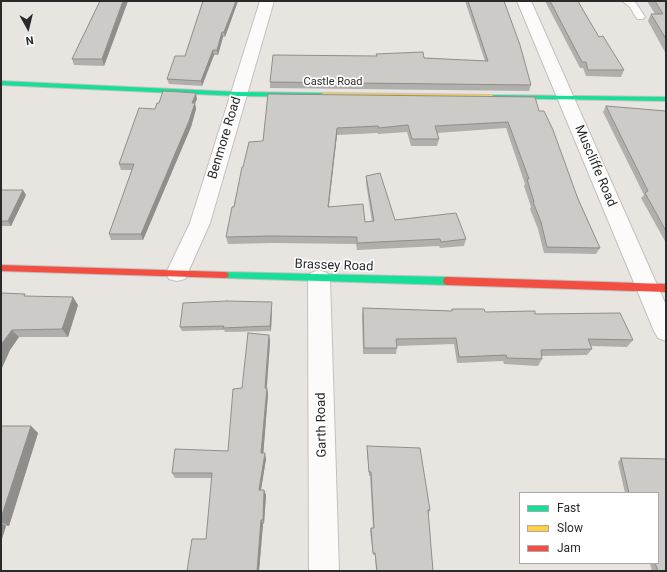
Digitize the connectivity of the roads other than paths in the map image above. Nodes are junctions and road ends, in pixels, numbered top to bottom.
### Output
1 (267, 1) edge
2 (524, 1) edge
3 (626, 1) edge
4 (640, 16) dead end
5 (1, 83) edge
6 (238, 94) junction
7 (566, 99) junction
8 (666, 99) edge
9 (1, 268) edge
10 (177, 273) junction
11 (319, 279) junction
12 (657, 288) edge
13 (666, 331) edge
14 (324, 571) edge

1 - 6 street, Benmore Road
2 - 7 street, Muscliffe Road
3 - 4 lane
5 - 6 street, Castle Road
6 - 7 street, Castle Road
6 - 10 street, Benmore Road
7 - 8 street, Castle Road
7 - 12 street, Muscliffe Road
9 - 10 street, Brassey Road
10 - 11 street, Brassey Road
11 - 12 street, Brassey Road
11 - 14 street, Garth Road
12 - 13 street, Muscliffe Road

